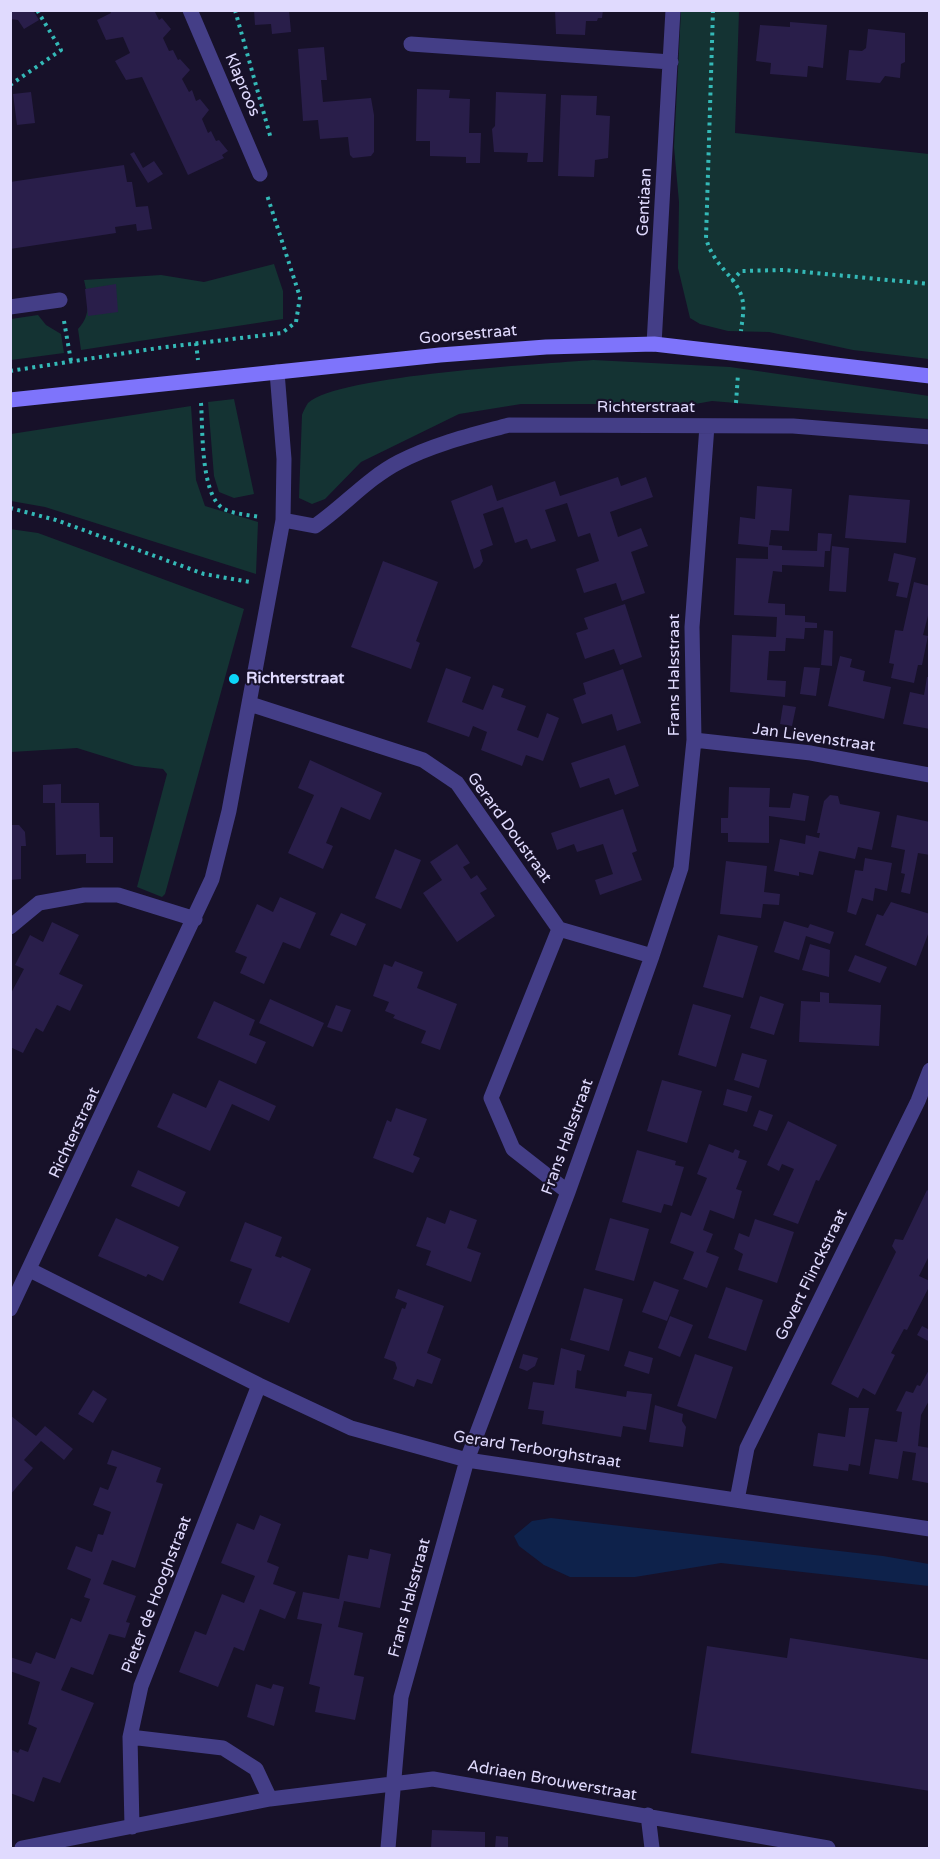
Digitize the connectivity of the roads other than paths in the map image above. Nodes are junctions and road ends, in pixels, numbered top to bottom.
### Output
1 (190, 10) edge
2 (673, 10) edge
3 (411, 44) dead end
4 (671, 63) junction
5 (260, 174) road end
6 (60, 300) road end
7 (10, 307) edge
8 (654, 344) junction
9 (277, 372) junction
10 (930, 376) edge
11 (10, 400) edge
12 (707, 426) junction
13 (930, 436) edge
14 (283, 520) junction
15 (250, 704) junction
16 (693, 740) junction
17 (930, 775) edge
18 (195, 919) junction
19 (10, 927) edge
20 (559, 929) junction
21 (652, 956) junction
22 (930, 1070) edge
23 (567, 1192) junction
24 (30, 1270) junction
25 (10, 1309) edge
26 (259, 1385) junction
27 (467, 1460) junction
28 (737, 1500) junction
29 (930, 1529) edge
30 (130, 1737) junction
31 (394, 1786) junction
32 (270, 1799) junction
33 (648, 1815) junction
34 (132, 1827) junction
35 (22, 1848) edge
36 (388, 1848) edge
37 (652, 1848) edge
38 (828, 1848) edge

1 - 5 street, Klaproos
2 - 4 street, Gentiaan
3 - 4 street
4 - 8 street, Gentiaan
6 - 7 street
8 - 9 main road, Goorsestraat
8 - 10 main road, Goorsestraat
9 - 11 main road, Goorsestraat
9 - 14 street, Richterstraat
12 - 13 street, Richterstraat
12 - 14 street, Richterstraat
12 - 16 street, Frans Halsstraat
14 - 15 street, Richterstraat
15 - 18 street, Richterstraat
15 - 20 street, Gerard Doustraat
16 - 17 street, Jan Lievenstraat
16 - 21 street, Frans Halsstraat
18 - 19 street
18 - 24 street, Richterstraat
20 - 21 street
20 - 23 street
21 - 23 street, Frans Halsstraat
22 - 28 street, Govert Flinckstraat
23 - 27 street, Frans Halsstraat
24 - 25 street, Richterstraat
24 - 26 street, Gerard Terborghstraat
26 - 27 street, Gerard Terborghstraat
26 - 30 street, Pieter de Hooghstraat
27 - 28 street, Gerard Terborghstraat
27 - 31 street, Frans Halsstraat
28 - 29 street, Gerard Terborghstraat
30 - 32 street
30 - 34 street, Pieter de Hooghstraat
31 - 32 street, Adriaen Brouwerstraat
31 - 33 street, Adriaen Brouwerstraat
31 - 36 street, Frans Halsstraat
32 - 34 street, Adriaen Brouwerstraat
33 - 37 street
33 - 38 street, Adriaen Brouwerstraat
34 - 35 street, Adriaen Brouwerstraat

